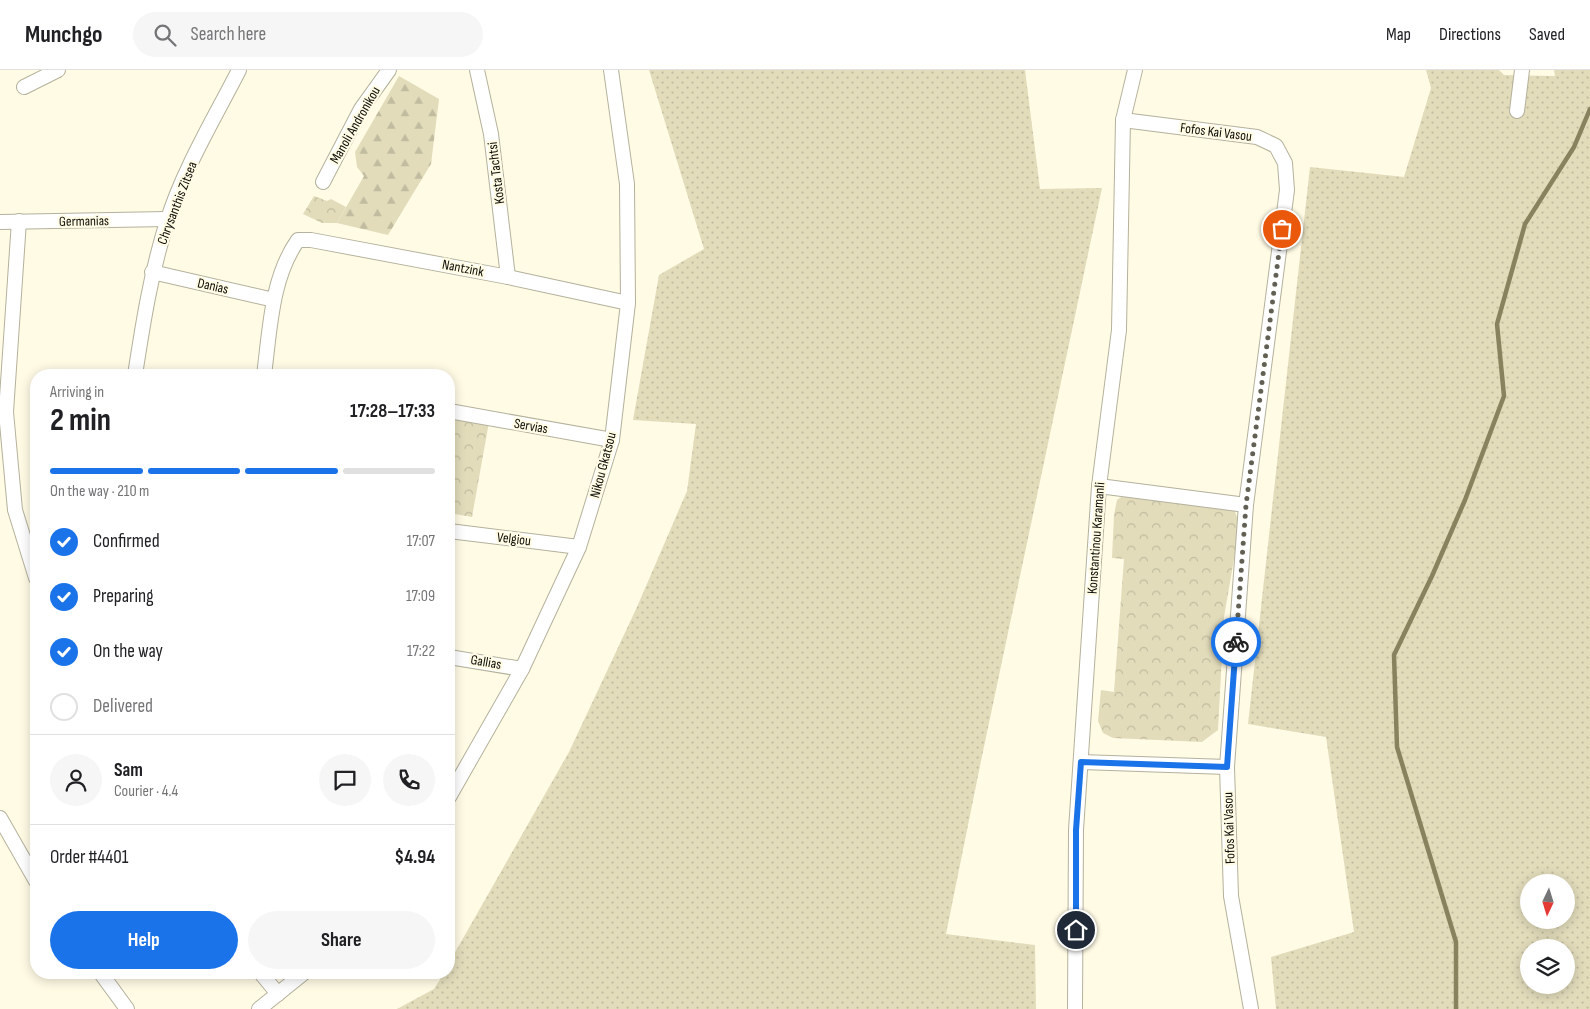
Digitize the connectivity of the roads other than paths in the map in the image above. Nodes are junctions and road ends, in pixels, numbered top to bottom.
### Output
1 (58, 70) edge
2 (239, 70) edge
3 (388, 70) edge
4 (477, 70) edge
5 (611, 70) edge
6 (1135, 70) edge
7 (1522, 70) edge
8 (24, 87) dead end
9 (1517, 111) dead end
10 (1123, 120) junction
11 (323, 182) dead end
12 (167, 219) junction
13 (0, 222) edge
14 (19, 222) junction
15 (152, 272) junction
16 (508, 277) junction
17 (274, 300) junction
18 (628, 303) junction
19 (136, 369) edge
20 (265, 369) edge
21 (455, 412) edge
22 (612, 440) junction
23 (1099, 486) junction
24 (1246, 505) junction
25 (455, 532) edge
26 (580, 547) junction
27 (30, 559) edge
28 (455, 658) edge
29 (522, 669) junction
30 (1081, 762) junction
31 (1227, 767) junction
32 (455, 786) edge
33 (0, 818) edge
34 (30, 870) edge
35 (105, 979) edge
36 (266, 979) edge
37 (296, 979) edge
38 (278, 994) junction
39 (127, 1009) edge
40 (259, 1009) edge
41 (1075, 1009) edge
42 (1251, 1009) edge

1 - 8 street
2 - 12 street, Chrysanthis Zitsea
3 - 11 street, Manoli Andronikou
4 - 16 street, Kosta Tachtsi
5 - 18 street, Nikou Gkatsou
6 - 10 street, Konstantinou Karamanli
7 - 9 street
10 - 23 street, Konstantinou Karamanli
10 - 24 street, Fofos Kai Vasou
12 - 14 street, Germanias
12 - 15 street, Chrysanthis Zitsea
13 - 14 street, Germanias
14 - 27 street
15 - 17 street, Danias
15 - 19 street, Chrysanthis Zitsea
16 - 17 street, Nantzink
16 - 18 street, Nantzink
17 - 20 street
18 - 22 street, Nikou Gkatsou
21 - 22 street, Servias
22 - 26 street, Nikou Gkatsou
23 - 24 street
23 - 30 street, Konstantinou Karamanli
24 - 31 street, Fofos Kai Vasou
25 - 26 street, Velgiou
26 - 29 street, Nikou Gkatsou
28 - 29 street, Gallias
29 - 32 street, Nikou Gkatsou
30 - 31 street
30 - 41 street, Konstantinou Karamanli
31 - 42 street, Fofos Kai Vasou
33 - 34 street
35 - 39 street
36 - 38 street
37 - 38 street
38 - 40 street

